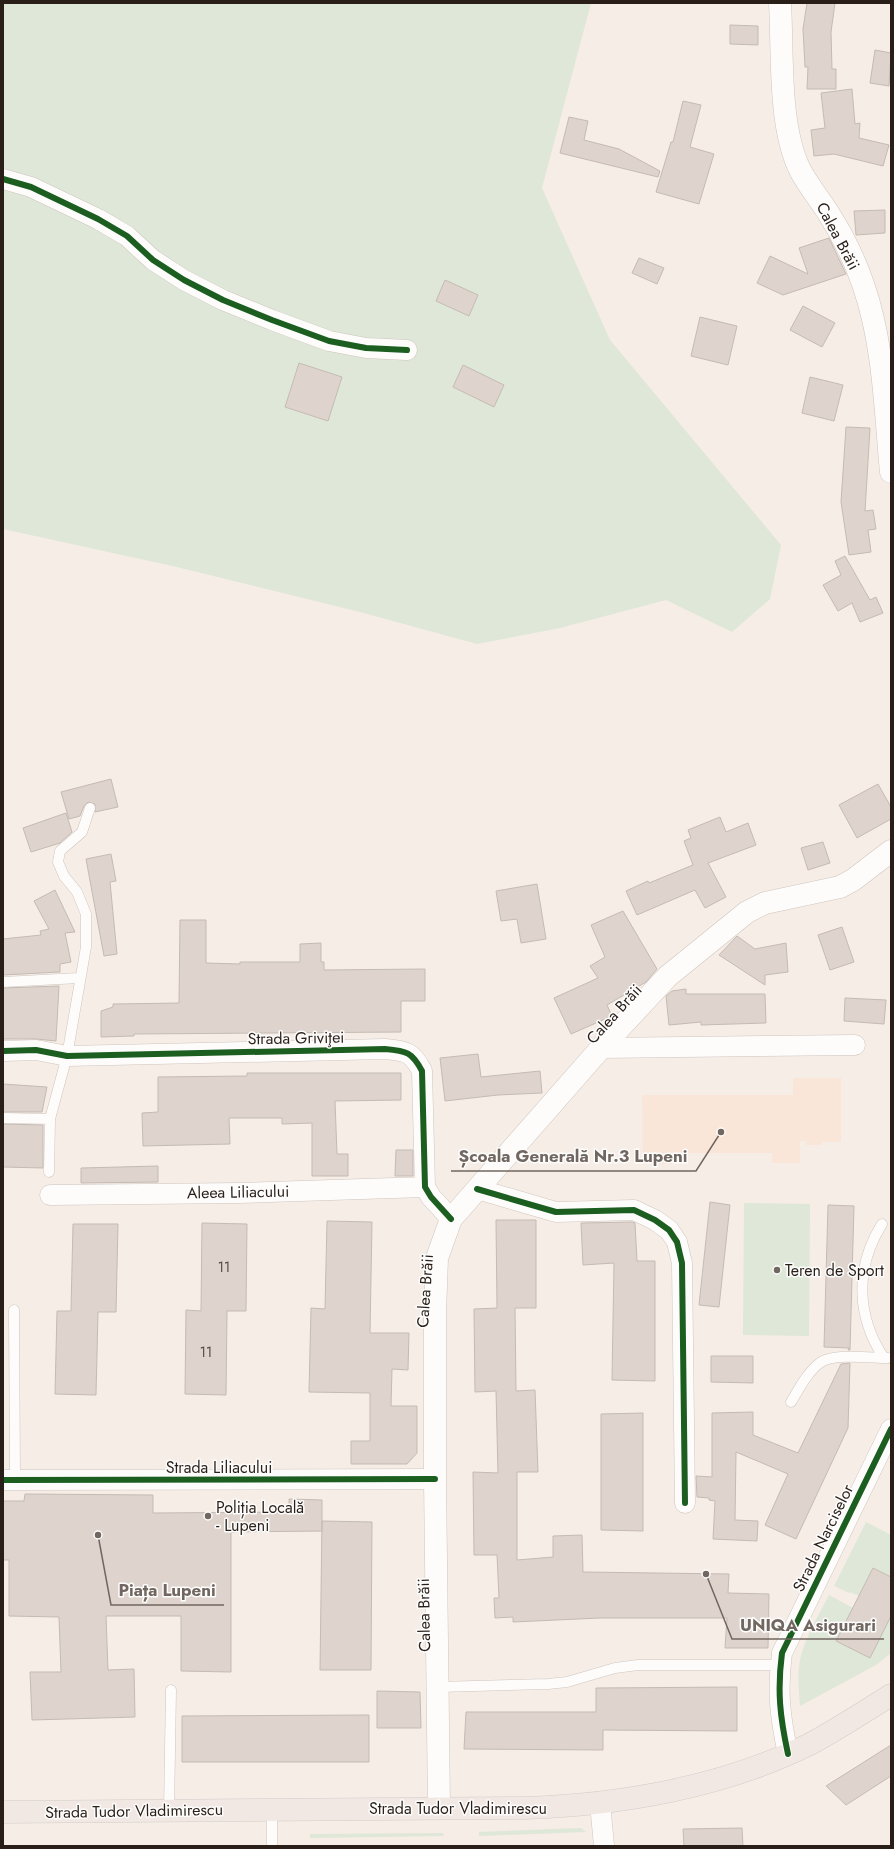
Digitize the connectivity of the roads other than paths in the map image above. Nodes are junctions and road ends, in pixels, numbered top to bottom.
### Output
1 (780, 3) edge
2 (3, 178) edge
3 (407, 350) dead end
4 (891, 472) edge
5 (90, 808) dead end
6 (891, 851) edge
7 (79, 978) junction
8 (3, 982) edge
9 (855, 1045) dead end
10 (601, 1048) junction
11 (3, 1051) edge
12 (67, 1056) junction
13 (3, 1118) edge
14 (50, 1119) junction
15 (49, 1172) dead end
16 (426, 1187) junction
17 (477, 1189) junction
18 (50, 1195) dead end
19 (452, 1219) junction
20 (882, 1224) dead end
21 (14, 1310) dead end
22 (888, 1358) edge
23 (791, 1402) dead end
24 (891, 1429) edge
25 (435, 1479) junction
26 (9, 1480) edge
27 (685, 1503) dead end
28 (780, 1665) junction
29 (438, 1687) junction
30 (171, 1690) dead end
31 (891, 1695) edge
32 (788, 1754) junction
33 (600, 1803) junction
34 (439, 1808) junction
35 (272, 1809) junction
36 (169, 1811) junction
37 (3, 1812) edge
38 (272, 1846) edge
39 (604, 1846) edge

1 - 4 main road, Calea Brăii
2 - 3 street
5 - 7 lane
6 - 10 main road, Calea Brăii
7 - 8 lane
7 - 12 lane
9 - 10 street
10 - 17 main road, Calea Brăii
11 - 12 street, Strada Griviţei
12 - 14 lane
12 - 16 street, Strada Griviţei
13 - 14 lane
14 - 15 lane
16 - 18 street, Aleea Liliacului
16 - 19 street
17 - 19 main road, Calea Brăii
17 - 27 street
19 - 25 main road, Calea Brăii
20 - 22 lane
21 - 26 lane
22 - 23 lane
24 - 28 street, Strada Narciselor
25 - 26 street, Strada Liliacului
25 - 29 main road, Calea Brăii
28 - 29 lane
28 - 32 street, Strada Narciselor
29 - 34 main road, Calea Brăii
30 - 36 lane
31 - 32 main road, Strada Tudor Vladimirescu
32 - 33 main road, Strada Tudor Vladimirescu
33 - 34 main road, Strada Tudor Vladimirescu
33 - 39 street
34 - 35 main road, Strada Tudor Vladimirescu
35 - 36 main road, Strada Tudor Vladimirescu
35 - 38 lane
36 - 37 main road, Strada Tudor Vladimirescu

